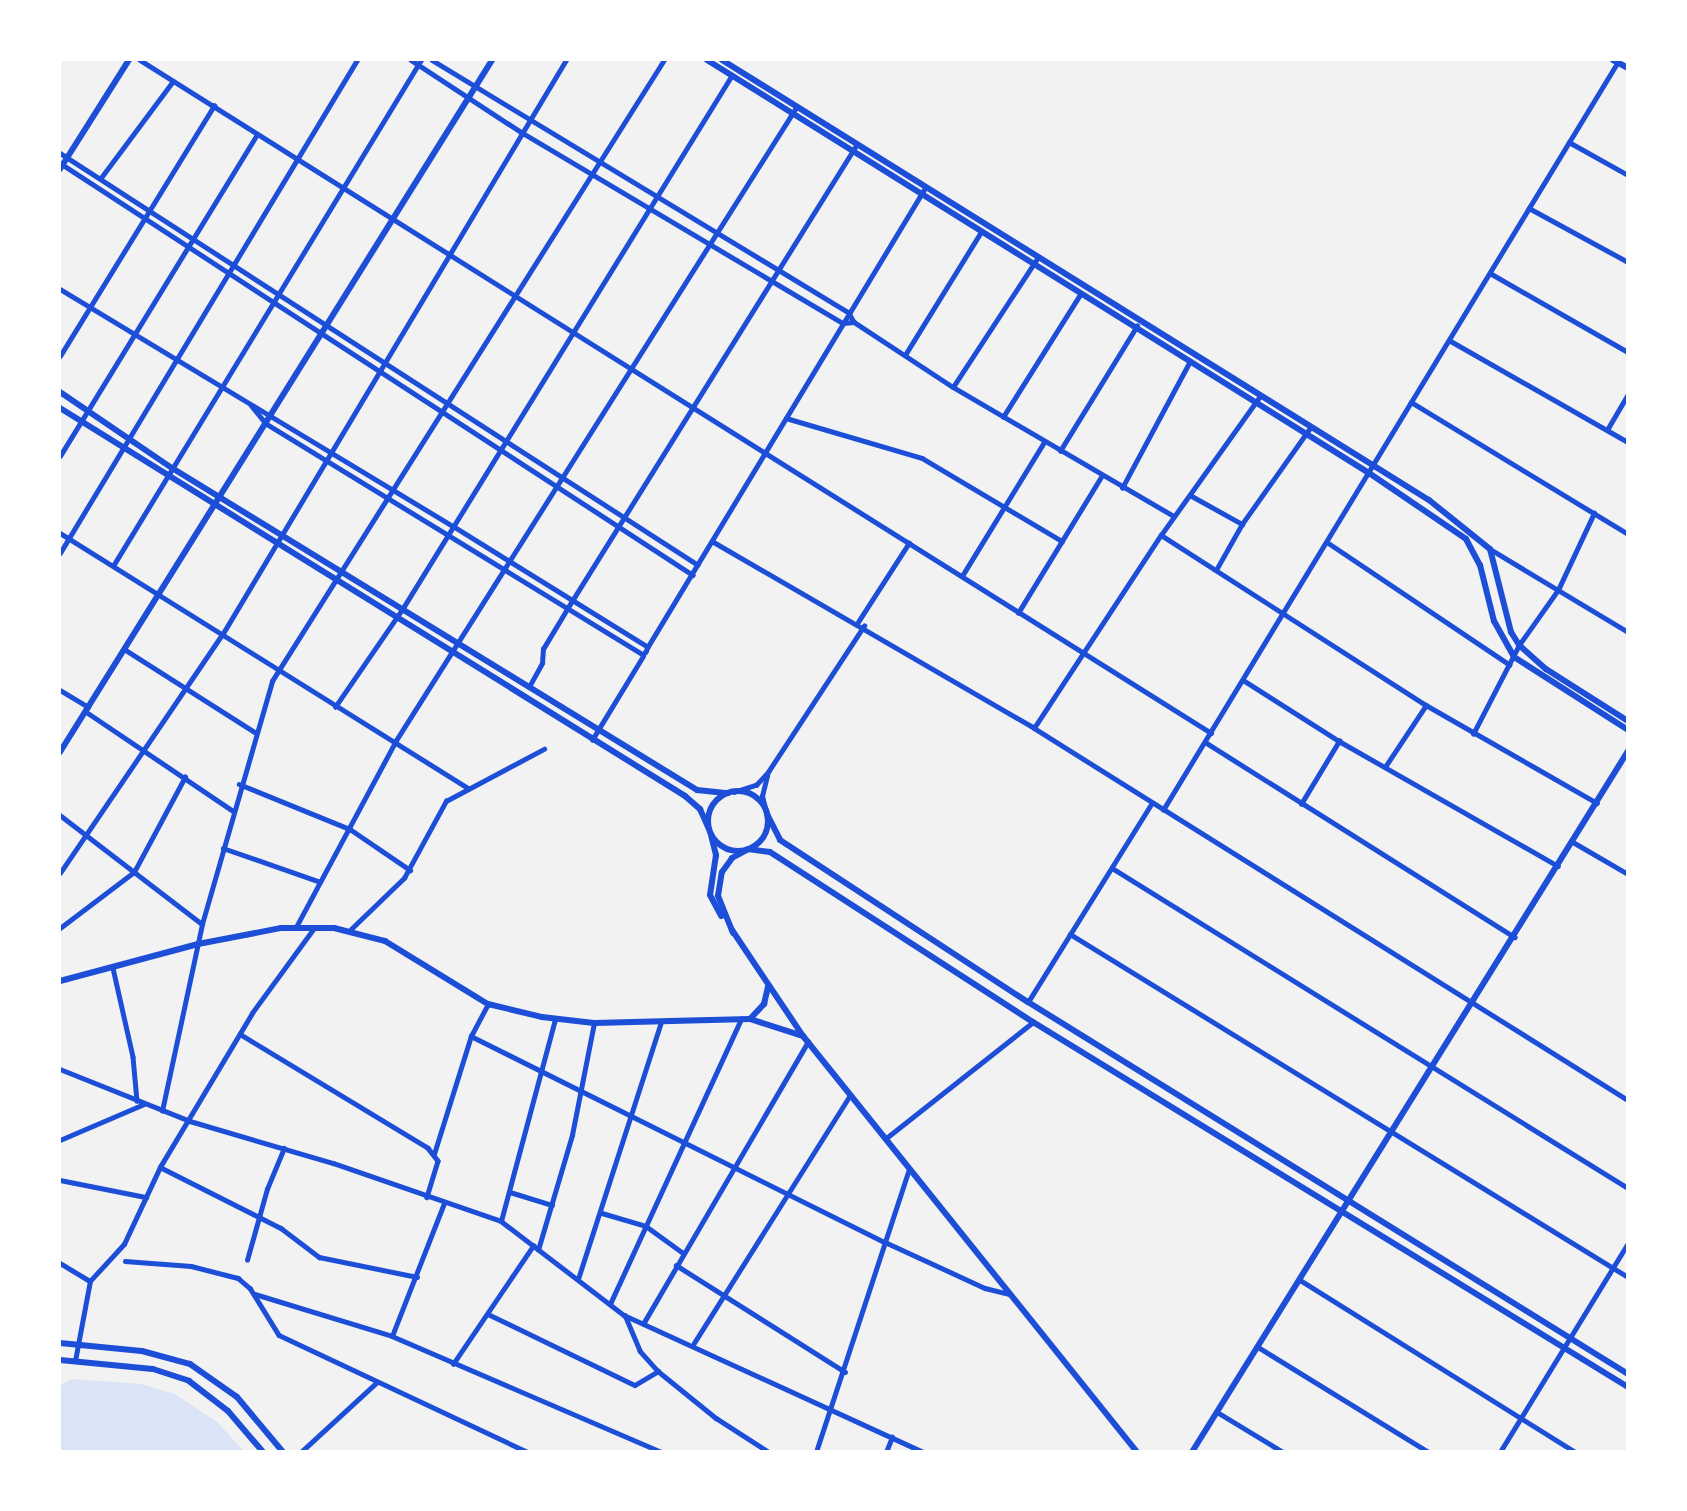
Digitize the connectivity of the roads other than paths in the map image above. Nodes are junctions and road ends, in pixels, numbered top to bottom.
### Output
1 (128, 60) edge
2 (139, 60) edge
3 (357, 60) edge
4 (411, 60) edge
5 (432, 60) edge
6 (492, 60) edge
7 (566, 60) edge
8 (664, 60) edge
9 (707, 60) edge
10 (722, 60) edge
11 (1617, 60) edge
12 (419, 62) edge
13 (1628, 68) edge
14 (732, 75) junction
15 (173, 81) junction
16 (475, 86) junction
17 (469, 96) junction
18 (214, 106) junction
19 (795, 110) junction
20 (529, 119) junction
21 (521, 132) junction
22 (257, 134) junction
23 (1569, 142) junction
24 (857, 145) junction
25 (852, 151) junction
26 (60, 153) edge
27 (67, 158) junction
28 (297, 159) junction
29 (599, 162) junction
30 (60, 166) edge
31 (594, 171) junction
32 (1628, 175) edge
33 (100, 179) junction
34 (342, 188) junction
35 (923, 190) junction
36 (657, 197) junction
37 (651, 206) junction
38 (1529, 208) junction
39 (149, 211) junction
40 (144, 219) junction
41 (392, 219) junction
42 (981, 232) junction
43 (717, 233) junction
44 (193, 239) junction
45 (711, 243) junction
46 (188, 247) junction
47 (450, 255) junction
48 (1036, 260) junction
49 (1628, 262) edge
50 (233, 265) junction
51 (778, 270) junction
52 (228, 273) junction
53 (1490, 273) junction
54 (772, 280) junction
55 (60, 289) edge
56 (1081, 293) junction
57 (278, 294) junction
58 (515, 296) junction
59 (273, 303) junction
60 (90, 307) junction
61 (849, 313) junction
62 (1141, 319) junction
63 (854, 322) junction
64 (843, 323) junction
65 (326, 326) junction
66 (1136, 327) junction
67 (573, 332) junction
68 (135, 334) junction
69 (321, 334) junction
70 (1449, 340) junction
71 (1628, 352) edge
72 (905, 355) junction
73 (60, 356) edge
74 (176, 359) junction
75 (1190, 361) junction
76 (386, 364) junction
77 (632, 369) junction
78 (380, 372) junction
79 (221, 387) junction
80 (953, 387) junction
81 (60, 392) edge
82 (1628, 394) edge
83 (1258, 399) junction
84 (1411, 402) junction
85 (447, 404) junction
86 (251, 406) junction
87 (693, 407) junction
88 (60, 408) edge
89 (88, 410) junction
90 (442, 412) junction
91 (271, 414) junction
92 (1003, 417) junction
93 (786, 418) junction
94 (81, 422) junction
95 (265, 424) junction
96 (1607, 430) junction
97 (1308, 431) junction
98 (130, 437) junction
99 (506, 441) junction
100 (1044, 442) junction
101 (1628, 442) edge
102 (123, 448) junction
103 (500, 450) junction
104 (1060, 451) junction
105 (332, 452) junction
106 (765, 453) junction
107 (60, 456) edge
108 (327, 461) junction
109 (1373, 465) junction
110 (172, 468) junction
111 (1369, 472) junction
112 (168, 476) junction
113 (1101, 477) junction
114 (563, 478) junction
115 (558, 487) junction
116 (1122, 488) junction
117 (393, 489) junction
118 (1190, 495) junction
119 (219, 497) junction
120 (387, 499) junction
121 (214, 505) junction
122 (1003, 509) junction
123 (1594, 513) junction
124 (1174, 516) junction
125 (624, 518) junction
126 (1242, 524) junction
127 (453, 526) junction
128 (618, 527) junction
129 (60, 533) edge
130 (1628, 534) edge
131 (283, 535) junction
132 (1161, 535) junction
133 (447, 536) junction
134 (68, 538) junction
135 (1466, 539) junction
136 (712, 541) junction
137 (1062, 541) junction
138 (1327, 542) junction
139 (909, 543) junction
140 (277, 544) junction
141 (1490, 549) junction
142 (60, 553) edge
143 (511, 562) junction
144 (698, 565) junction
145 (113, 566) junction
146 (1216, 570) junction
147 (342, 571) junction
148 (505, 571) junction
149 (692, 575) junction
150 (962, 576) junction
151 (336, 580) junction
152 (1558, 590) junction
153 (158, 594) junction
154 (573, 600) junction
155 (402, 608) junction
156 (567, 609) junction
157 (1018, 613) junction
158 (1283, 614) junction
159 (396, 618) junction
160 (858, 622) junction
161 (864, 626) junction
162 (1628, 632) edge
163 (222, 635) junction
164 (460, 643) junction
165 (1519, 645) junction
166 (648, 647) junction
167 (124, 649) junction
168 (453, 654) junction
169 (1084, 654) junction
170 (643, 655) junction
171 (1514, 657) junction
172 (1510, 665) junction
173 (279, 671) junction
174 (1243, 680) junction
175 (530, 685) junction
176 (186, 689) junction
177 (60, 690) edge
178 (1426, 705) junction
179 (335, 707) junction
180 (87, 709) junction
181 (1628, 721) edge
182 (1034, 728) junction
183 (599, 729) junction
184 (1628, 730) edge
185 (255, 732) junction
186 (1211, 733) junction
187 (1472, 734) junction
188 (592, 740) junction
189 (1339, 741) junction
190 (395, 742) junction
191 (1205, 742) junction
192 (146, 749) junction
193 (544, 749) dead end
194 (1628, 751) edge
195 (60, 752) edge
196 (1385, 767) junction
197 (768, 772) junction
198 (185, 778) junction
199 (239, 784) junction
200 (467, 787) junction
201 (731, 792) junction
202 (1153, 803) junction
203 (1597, 803) junction
204 (1301, 804) junction
205 (1163, 810) junction
206 (233, 811) junction
207 (766, 811) junction
208 (60, 815) edge
209 (350, 829) junction
210 (710, 832) junction
211 (88, 836) junction
212 (1573, 842) junction
213 (223, 848) junction
214 (748, 849) junction
215 (1558, 866) junction
216 (1111, 868) junction
217 (410, 870) junction
218 (134, 872) junction
219 (60, 873) edge
220 (1628, 874) edge
221 (318, 881) junction
222 (202, 924) junction
223 (914, 926) junction
224 (296, 927) junction
225 (314, 927) junction
226 (60, 928) edge
227 (351, 929) junction
228 (733, 933) junction
229 (1070, 934) junction
230 (1515, 937) junction
231 (906, 939) junction
232 (198, 944) junction
233 (113, 968) junction
234 (60, 981) edge
235 (768, 986) junction
236 (1473, 1001) junction
237 (1027, 1002) junction
238 (488, 1004) junction
239 (742, 1018) junction
240 (750, 1019) junction
241 (555, 1020) junction
242 (661, 1022) junction
243 (1033, 1022) junction
244 (594, 1023) junction
245 (240, 1034) junction
246 (471, 1036) junction
247 (805, 1039) junction
248 (539, 1068) junction
249 (60, 1069) edge
250 (1433, 1069) junction
251 (581, 1089) junction
252 (850, 1095) junction
253 (1183, 1098) junction
254 (1628, 1100) edge
255 (137, 1102) junction
256 (144, 1104) junction
257 (1175, 1110) junction
258 (162, 1111) junction
259 (633, 1115) junction
260 (190, 1121) junction
261 (1392, 1134) junction
262 (885, 1139) junction
263 (60, 1140) edge
264 (685, 1141) junction
265 (284, 1148) junction
266 (434, 1153) junction
267 (736, 1164) junction
268 (160, 1167) junction
269 (910, 1168) junction
270 (60, 1180) edge
271 (1628, 1188) edge
272 (510, 1192) junction
273 (789, 1192) junction
274 (146, 1196) junction
275 (427, 1197) junction
276 (1349, 1202) junction
277 (444, 1203) junction
278 (552, 1205) junction
279 (1342, 1212) junction
280 (602, 1213) junction
281 (258, 1219) junction
282 (501, 1221) junction
283 (646, 1226) junction
284 (885, 1242) junction
285 (1628, 1243) edge
286 (536, 1248) junction
287 (683, 1253) junction
288 (247, 1260) dead end
289 (125, 1261) dead end
290 (60, 1263) edge
291 (676, 1265) junction
292 (1612, 1267) junction
293 (417, 1277) junction
294 (1628, 1277) edge
295 (578, 1279) junction
296 (1300, 1280) junction
297 (89, 1281) junction
298 (253, 1293) junction
299 (725, 1294) junction
300 (1010, 1294) junction
301 (610, 1304) junction
302 (488, 1314) junction
303 (624, 1314) junction
304 (643, 1324) junction
305 (392, 1336) junction
306 (1569, 1338) junction
307 (60, 1343) edge
308 (694, 1343) junction
309 (76, 1346) junction
310 (1258, 1347) junction
311 (1564, 1348) junction
312 (60, 1360) edge
313 (75, 1361) junction
314 (452, 1364) junction
315 (658, 1371) junction
316 (845, 1372) junction
317 (1628, 1374) edge
318 (377, 1382) junction
319 (1628, 1387) edge
320 (831, 1409) junction
321 (1217, 1411) junction
322 (1521, 1418) junction
323 (892, 1437) junction
324 (263, 1451) edge
325 (283, 1451) edge
326 (301, 1451) edge
327 (528, 1451) edge
328 (661, 1451) edge
329 (769, 1451) edge
330 (816, 1451) edge
331 (886, 1451) edge
332 (923, 1451) edge
333 (1137, 1451) edge
334 (1192, 1451) edge
335 (1283, 1451) edge
336 (1429, 1451) edge
337 (1500, 1451) edge
338 (1574, 1451) edge

1 - 27 street
2 - 15 street
3 - 28 street
4 - 12 street
5 - 16 street
6 - 16 street
7 - 20 street
8 - 29 street
9 - 14 street
10 - 19 street
11 - 13 street
11 - 23 street
12 - 17 street
12 - 34 street
14 - 19 street
14 - 36 street
15 - 18 street
15 - 33 street
16 - 17 street
16 - 20 street
17 - 21 street
17 - 41 street
18 - 22 street
18 - 39 street
19 - 24 street
19 - 25 street
19 - 43 street
20 - 21 street
20 - 29 street
21 - 31 street
21 - 47 street
22 - 28 street
22 - 44 street
23 - 32 street
23 - 38 street
24 - 25 street
24 - 35 street
25 - 35 street
25 - 51 street
26 - 27 street
27 - 30 street
27 - 33 street
28 - 34 street
28 - 50 street
29 - 31 street
29 - 36 street
30 - 40 street
31 - 37 street
31 - 58 street
33 - 39 street
34 - 41 street
34 - 57 street
35 - 42 street
35 - 48 street
35 - 61 street
36 - 37 street
36 - 43 street
37 - 45 street
37 - 67 street
38 - 49 street
38 - 53 street
39 - 40 street
39 - 44 street
40 - 46 street
40 - 60 street
41 - 47 street
41 - 65 street
42 - 48 street
42 - 72 street
43 - 45 street
43 - 51 street
44 - 46 street
44 - 50 street
45 - 54 street
45 - 77 street
46 - 52 street
46 - 68 street
47 - 58 street
47 - 76 street
48 - 56 street
48 - 62 street
48 - 80 street
50 - 52 street
50 - 57 street
51 - 54 street
51 - 61 street
52 - 59 street
52 - 74 street
53 - 70 street
53 - 71 street
54 - 64 street
54 - 87 street
55 - 60 street
56 - 66 street
56 - 92 street
57 - 59 street
57 - 65 street
58 - 67 street
58 - 85 street
59 - 69 street
59 - 79 street
60 - 68 street
60 - 73 street
61 - 63 street
61 - 64 street
62 - 66 street
62 - 83 street
63 - 64 street
63 - 72 street
64 - 93 street
65 - 69 street
65 - 76 street
66 - 75 street
66 - 104 street
67 - 77 street
67 - 99 street
68 - 74 street
68 - 89 street
69 - 78 street
69 - 91 street
70 - 84 street
70 - 96 street
72 - 80 street
74 - 79 street
74 - 98 street
75 - 83 street
75 - 116 street
76 - 78 street
76 - 85 street
77 - 87 street
77 - 114 street
78 - 90 street
78 - 105 street
79 - 86 street
79 - 110 street
80 - 92 street
81 - 89 street
82 - 96 street
83 - 97 street
83 - 118 street
84 - 109 street
84 - 123 street
85 - 90 street
85 - 99 street
86 - 91 street
86 - 95 street
87 - 106 street
87 - 125 street
88 - 94 street
89 - 94 street
89 - 98 street
90 - 103 street
90 - 117 street
91 - 95 street
91 - 105 street
92 - 100 street
93 - 106 street
93 - 122 street
94 - 102 street
94 - 107 street
95 - 108 street
95 - 119 street
96 - 101 street
97 - 109 street
97 - 111 street
97 - 126 street
98 - 102 street
98 - 110 street
99 - 103 street
99 - 114 street
100 - 104 street
100 - 122 street
102 - 112 street
102 - 134 street
103 - 115 street
103 - 127 street
104 - 113 street
105 - 108 street
105 - 117 street
106 - 136 street
106 - 139 street
108 - 120 street
108 - 131 street
109 - 111 street
109 - 141 street
110 - 112 street
110 - 119 street
111 - 135 street
111 - 138 street
112 - 121 street
112 - 145 street
113 - 116 street
113 - 137 street
114 - 115 street
114 - 125 street
115 - 128 street
115 - 143 street
116 - 124 street
117 - 120 street
117 - 127 street
118 - 124 street
118 - 126 street
119 - 121 street
119 - 131 street
120 - 133 street
120 - 147 street
121 - 140 street
121 - 153 street
122 - 137 street
122 - 150 street
123 - 130 street
123 - 152 street
124 - 132 street
125 - 128 street
125 - 144 street
126 - 146 street
127 - 133 street
127 - 143 street
128 - 149 street
128 - 154 street
129 - 134 street
131 - 140 street
131 - 147 street
132 - 146 street
132 - 169 street
133 - 148 street
133 - 155 street
134 - 142 street
134 - 145 street
135 - 141 street
135 - 171 street
136 - 144 street
136 - 160 street
137 - 157 street
138 - 158 street
138 - 172 street
139 - 150 street
139 - 160 street
140 - 151 street
140 - 163 street
141 - 152 street
141 - 165 street
143 - 148 street
143 - 154 street
144 - 149 street
145 - 153 street
146 - 158 street
147 - 151 street
147 - 155 street
148 - 156 street
148 - 164 street
149 - 166 street
150 - 157 street
151 - 159 street
151 - 173 street
152 - 162 street
152 - 165 street
153 - 163 street
153 - 167 street
154 - 156 street
154 - 166 street
155 - 159 street
155 - 164 street
156 - 170 street
156 - 175 street
157 - 169 street
158 - 174 street
158 - 178 street
159 - 168 street
159 - 179 street
160 - 161 street
161 - 182 street
161 - 197 street
163 - 173 street
163 - 176 street
164 - 168 street
164 - 175 street
165 - 171 street
165 - 181 street
166 - 170 street
167 - 176 street
167 - 180 street
168 - 188 street
168 - 190 street
169 - 182 street
169 - 186 street
170 - 183 street
171 - 172 street
171 - 184 street
172 - 187 street
173 - 179 street
173 - 185 street
174 - 186 street
174 - 189 street
175 - 183 street
176 - 185 street
176 - 192 street
177 - 180 street
178 - 187 street
178 - 196 street
179 - 190 street
180 - 192 street
180 - 195 street
182 - 202 street
183 - 188 street
183 - 201 street
185 - 199 street
186 - 191 street
187 - 203 street
188 - 210 street
189 - 196 street
189 - 204 street
190 - 200 street
190 - 209 street
191 - 204 street
191 - 205 street
192 - 198 street
192 - 211 street
193 - 200 street
194 - 203 street
196 - 215 street
197 - 201 street
197 - 207 street
198 - 206 street
198 - 218 street
199 - 206 street
199 - 209 street
200 - 217 street
201 - 207 street
201 - 210 street
202 - 205 street
202 - 216 street
203 - 212 street
204 - 230 street
205 - 236 street
206 - 213 street
207 - 214 street
207 - 223 street
208 - 211 street
209 - 217 street
209 - 221 street
210 - 214 street
210 - 228 street
211 - 218 street
211 - 219 street
212 - 215 street
212 - 220 street
213 - 221 street
213 - 222 street
214 - 228 street
214 - 231 street
215 - 230 street
216 - 229 street
216 - 250 street
217 - 227 street
218 - 222 street
218 - 226 street
221 - 224 street
222 - 232 street
223 - 231 street
223 - 237 street
224 - 225 street
224 - 232 street
225 - 227 street
225 - 245 street
227 - 238 street
228 - 235 street
229 - 237 street
229 - 261 street
230 - 236 street
231 - 243 street
232 - 233 street
232 - 258 street
233 - 234 street
233 - 255 street
235 - 240 street
235 - 247 street
236 - 250 street
236 - 254 street
237 - 253 street
238 - 241 street
238 - 246 street
239 - 240 street
239 - 242 street
239 - 264 street
240 - 247 street
241 - 244 street
241 - 248 street
242 - 244 street
242 - 259 street
243 - 257 street
243 - 262 street
244 - 251 street
245 - 260 street
245 - 266 street
246 - 248 street
246 - 266 street
247 - 252 street
247 - 267 street
248 - 251 street
248 - 272 street
249 - 255 street
250 - 261 street
250 - 271 street
251 - 259 street
251 - 278 street
252 - 262 street
252 - 273 street
253 - 257 street
253 - 276 street
255 - 256 street
256 - 258 street
256 - 263 street
257 - 279 street
258 - 260 street
259 - 264 street
259 - 280 street
260 - 265 street
260 - 268 street
261 - 276 street
261 - 292 street
262 - 269 street
264 - 267 street
264 - 283 street
265 - 275 street
265 - 281 street
266 - 275 street
267 - 273 street
267 - 287 street
268 - 274 street
268 - 281 street
269 - 284 street
269 - 300 street
270 - 274 street
272 - 278 street
272 - 282 street
273 - 284 street
273 - 299 street
274 - 297 street
275 - 277 street
276 - 279 street
276 - 306 street
277 - 282 street
277 - 293 street
278 - 286 street
279 - 296 street
279 - 311 street
280 - 283 street
280 - 295 street
281 - 288 street
281 - 293 street
282 - 286 street
283 - 287 street
283 - 301 street
284 - 300 street
284 - 316 street
285 - 292 street
286 - 295 street
286 - 302 street
287 - 291 street
289 - 298 street
290 - 297 street
291 - 299 street
291 - 304 street
292 - 294 street
292 - 306 street
293 - 305 street
295 - 301 street
296 - 310 street
296 - 322 street
297 - 309 street
298 - 305 street
298 - 318 street
299 - 308 street
299 - 316 street
300 - 333 street
301 - 303 street
302 - 314 street
302 - 315 street
303 - 304 street
303 - 315 street
304 - 308 street
305 - 314 street
306 - 311 street
306 - 317 street
307 - 309 street
308 - 320 street
309 - 313 street
309 - 325 street
310 - 321 street
310 - 336 street
311 - 319 street
311 - 322 street
312 - 313 street
313 - 324 street
314 - 328 street
315 - 329 street
316 - 320 street
318 - 326 street
318 - 327 street
320 - 323 street
320 - 330 street
321 - 334 street
321 - 335 street
322 - 337 street
322 - 338 street
323 - 331 street
323 - 332 street

